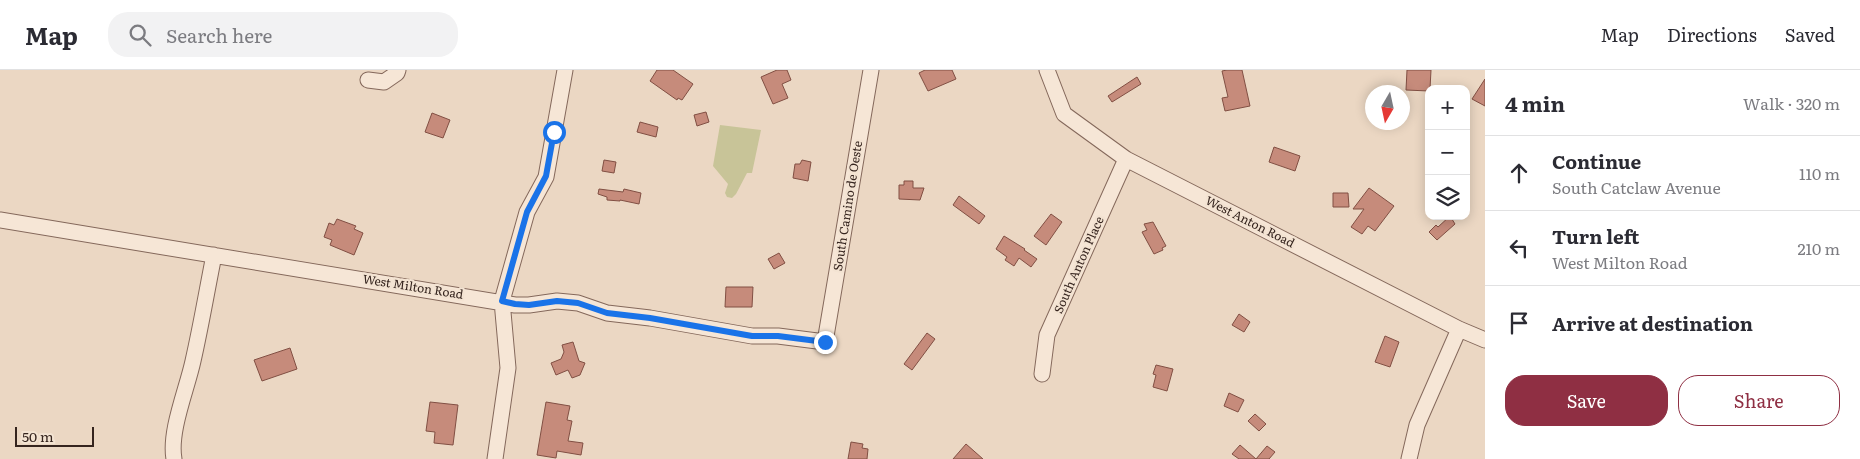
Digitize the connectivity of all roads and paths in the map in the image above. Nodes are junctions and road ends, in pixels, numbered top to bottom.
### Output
1 (398, 70) edge
2 (565, 70) edge
3 (871, 70) edge
4 (1047, 70) edge
5 (368, 80) dead end
6 (1126, 159) junction
7 (0, 220) edge
8 (214, 255) junction
9 (502, 301) junction
10 (1459, 329) junction
11 (1485, 340) edge
12 (825, 342) joint
13 (1042, 374) dead end
14 (174, 459) edge
15 (495, 459) edge
16 (1409, 459) edge

1 - 5 street
2 - 9 street
3 - 12 street, South Camino de Oeste
4 - 6 street, West Anton Road
6 - 10 street, West Anton Road
6 - 13 street, South Anton Place
7 - 8 street, West Milton Road
8 - 9 street, West Milton Road
8 - 14 street
9 - 12 street, West Milton Road
9 - 15 street
10 - 11 street, West Anton Road
10 - 16 street

